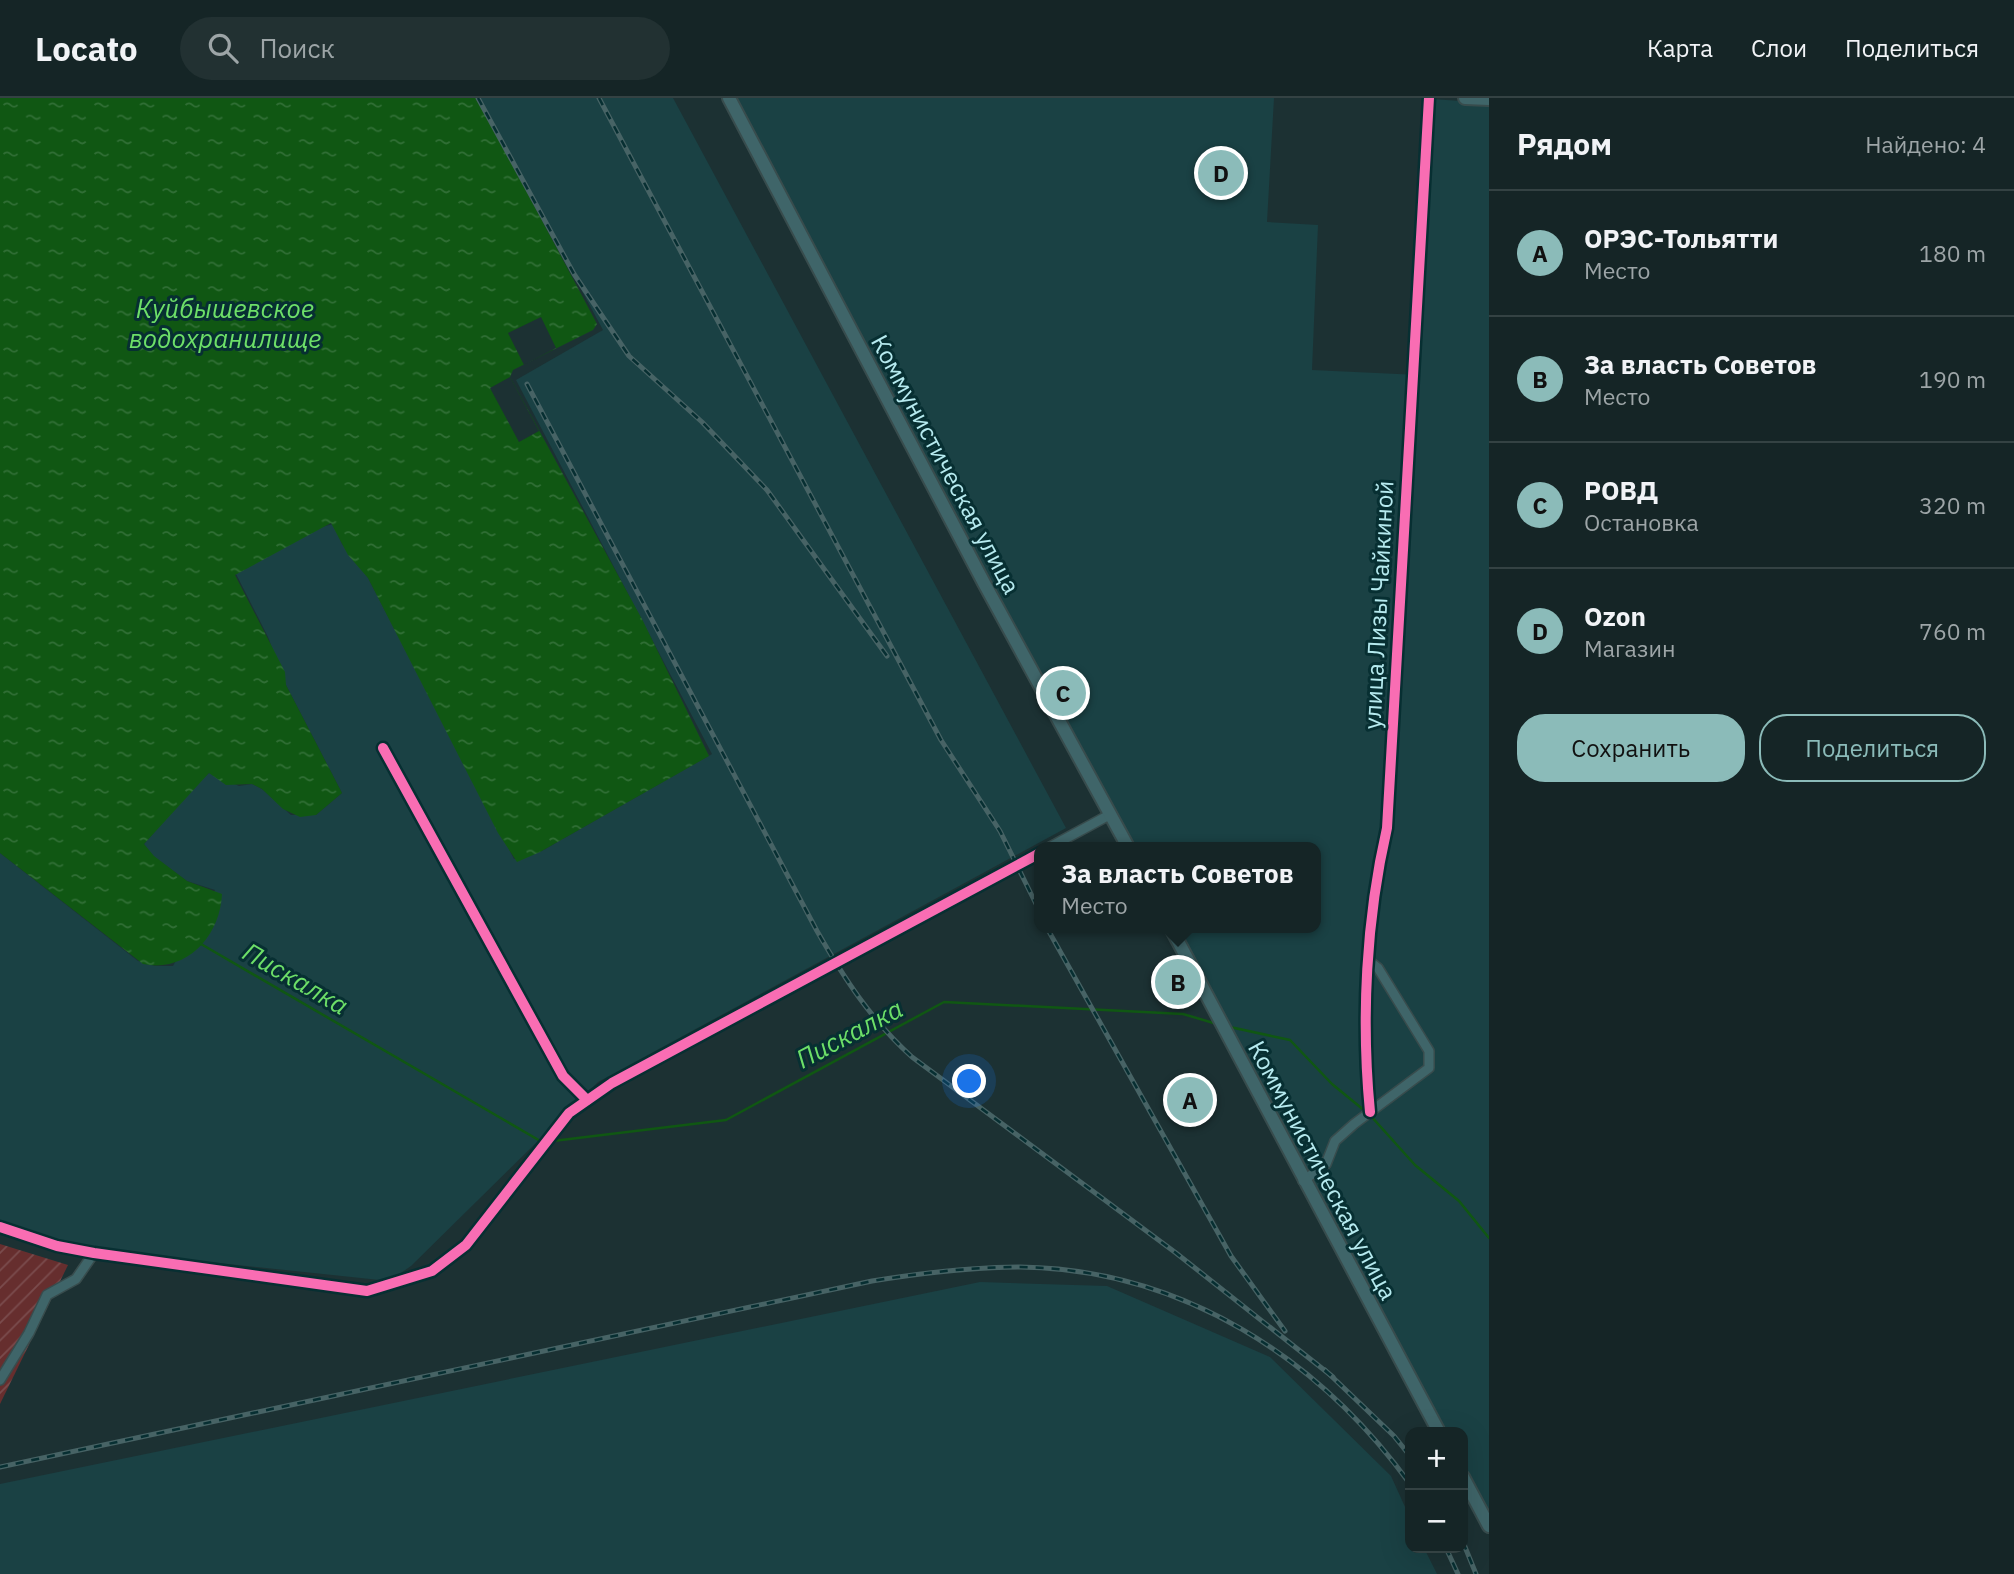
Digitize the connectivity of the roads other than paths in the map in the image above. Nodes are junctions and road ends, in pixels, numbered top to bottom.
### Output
1 (729, 98) edge
2 (1429, 98) edge
3 (1465, 98) edge
4 (1489, 99) edge
5 (383, 748) dead end
6 (1111, 814) junction
7 (1060, 842) edge
8 (1125, 842) edge
9 (1034, 856) edge
10 (1174, 933) edge
11 (1369, 961) junction
12 (587, 1100) junction
13 (1370, 1112) junction
14 (1303, 1181) junction
15 (0, 1227) edge
16 (94, 1253) junction
17 (0, 1380) edge
18 (1436, 1427) edge
19 (1468, 1487) edge
20 (1489, 1527) edge

1 - 6 main road, Коммунистическая улица
2 - 11 street, улица Лизы Чайкиной
3 - 4 main road
5 - 12 street
6 - 7 street
6 - 8 main road, Коммунистическая улица
9 - 12 street
10 - 14 main road, Коммунистическая улица
11 - 13 street, улица Лизы Чайкиной
11 - 13 street
12 - 16 street
13 - 14 street
14 - 18 main road, Коммунистическая улица
15 - 16 street
16 - 17 street
19 - 20 main road

